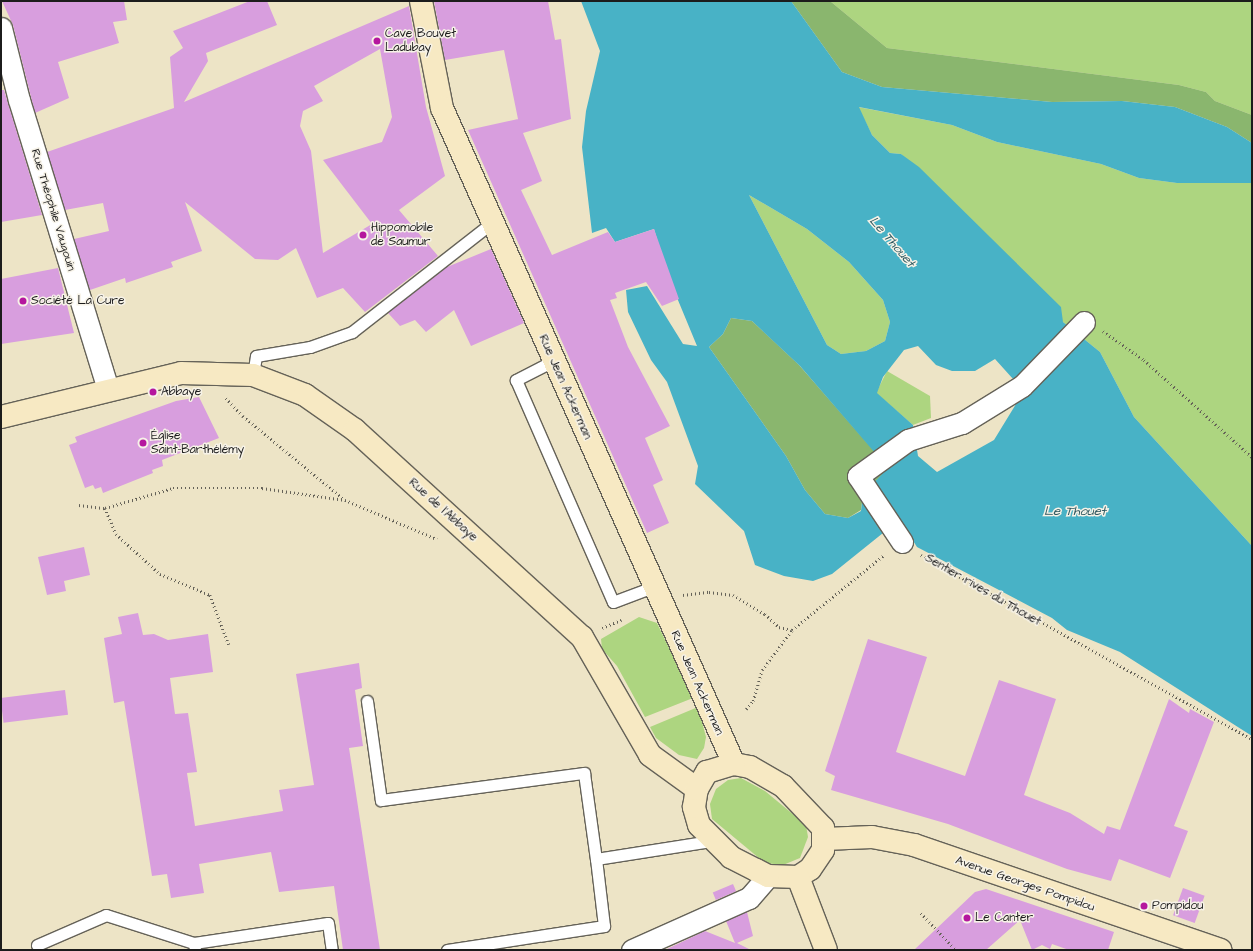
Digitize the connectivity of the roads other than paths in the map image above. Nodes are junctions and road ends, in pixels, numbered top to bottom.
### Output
1 (421, 1) edge
2 (1, 28) edge
3 (493, 222) junction
4 (1084, 322) road end
5 (553, 361) junction
6 (253, 375) junction
7 (108, 390) junction
8 (1, 417) edge
9 (902, 542) road end
10 (657, 595) junction
11 (367, 701) dead end
12 (734, 764) junction
13 (697, 789) junction
14 (825, 839) junction
15 (711, 841) junction
16 (596, 859) junction
17 (768, 876) junction
18 (798, 877) junction
19 (37, 945) dead end
20 (195, 946) edge
21 (332, 950) edge
22 (447, 950) edge
23 (632, 950) edge
24 (826, 950) edge
25 (1221, 950) edge

1 - 3 main road, Rue Jean Ackerman
2 - 7 street, Rue Théophile Vaugouin
3 - 5 main road, Rue Jean Ackerman
3 - 6 lane
4 - 9 street
5 - 10 main road, Rue Jean Ackerman
5 - 10 lane
6 - 7 main road, Rue de l'Abbaye
6 - 13 main road, Rue de l'Abbaye
7 - 8 main road, Rue de l'Abbaye
10 - 12 main road, Rue Jean Ackerman
11 - 16 lane
12 - 13 main road
12 - 14 main road
13 - 15 main road
14 - 18 main road
14 - 25 main road, Avenue Georges Pompidou
15 - 16 lane
15 - 17 main road
16 - 22 lane
17 - 18 main road
17 - 23 street
18 - 24 main road
19 - 20 lane
20 - 21 lane

